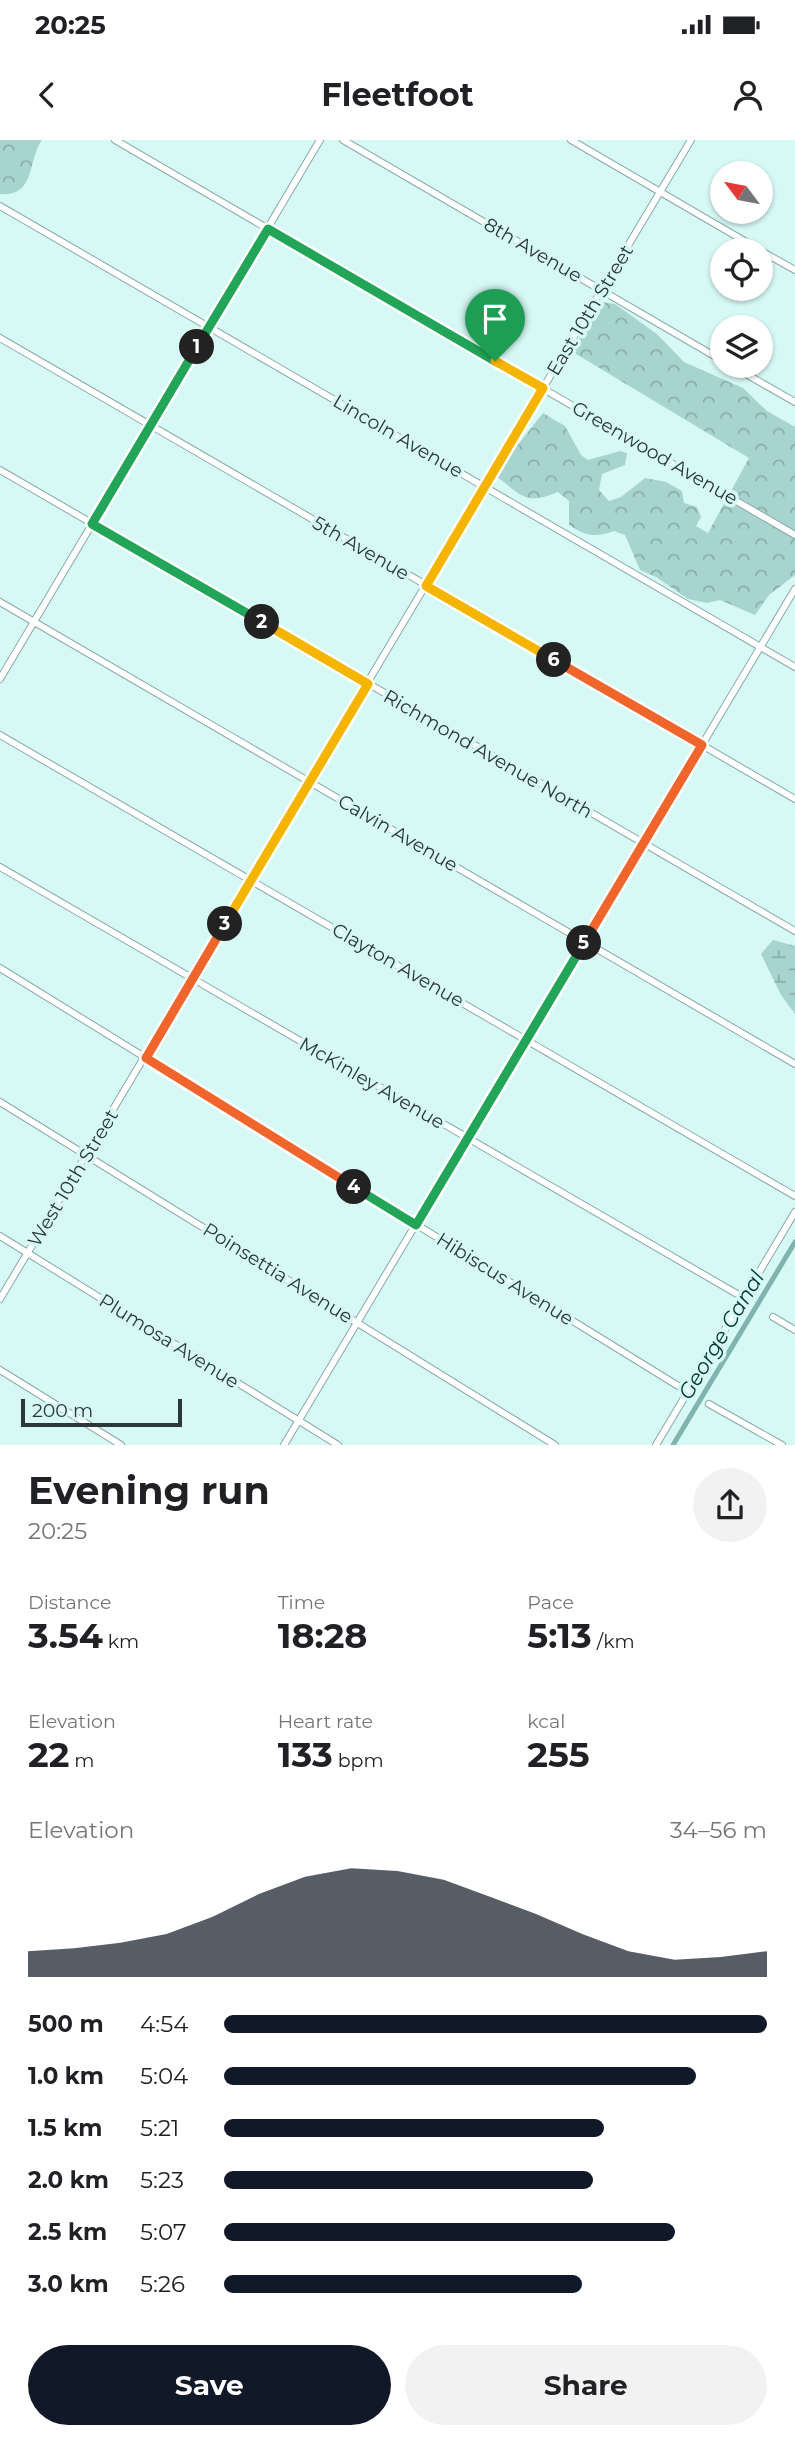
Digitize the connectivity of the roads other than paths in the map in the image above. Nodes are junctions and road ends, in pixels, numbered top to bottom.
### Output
1 (115, 140) edge
2 (320, 140) edge
3 (343, 140) edge
4 (570, 140) edge
5 (691, 140) edge
6 (660, 192) junction
7 (0, 206) edge
8 (268, 229) junction
9 (739, 238) edge
10 (773, 258) edge
11 (795, 270) edge
12 (601, 290) junction
13 (209, 327) junction
14 (0, 338) edge
15 (710, 353) edge
16 (753, 378) edge
17 (543, 388) junction
18 (795, 402) edge
19 (151, 425) junction
20 (0, 470) edge
21 (485, 486) junction
22 (92, 524) junction
23 (795, 535) edge
24 (426, 586) junction
25 (795, 589) edge
26 (0, 602) edge
27 (34, 622) junction
28 (761, 647) junction
29 (795, 667) edge
30 (0, 679) edge
31 (368, 684) junction
32 (0, 735) edge
33 (702, 745) junction
34 (309, 782) junction
35 (795, 799) edge
36 (644, 844) junction
37 (0, 867) edge
38 (251, 880) junction
39 (795, 932) edge
40 (585, 942) junction
41 (0, 968) edge
42 (192, 979) junction
43 (527, 1040) junction
44 (146, 1058) junction
45 (795, 1064) edge
46 (0, 1102) edge
47 (468, 1139) junction
48 (87, 1155) junction
49 (795, 1196) edge
50 (795, 1212) edge
51 (416, 1225) junction
52 (0, 1236) edge
53 (27, 1253) junction
54 (744, 1298) junction
55 (0, 1299) edge
56 (773, 1317) dead end
57 (358, 1323) junction
58 (795, 1330) edge
59 (0, 1370) edge
60 (688, 1392) junction
61 (709, 1405) dead end
62 (299, 1421) junction
63 (121, 1445) edge
64 (284, 1445) edge
65 (338, 1445) edge
66 (555, 1445) edge
67 (656, 1445) edge
68 (782, 1445) edge

1 - 8 street, Greenwood Avenue
2 - 8 street
3 - 12 street, 8th Avenue
4 - 6 street
5 - 6 street, East 10th Street
6 - 9 street
6 - 12 street, East 10th Street
7 - 13 street, Lincoln Avenue
8 - 13 street
8 - 17 street, Greenwood Avenue
10 - 11 street
12 - 15 street, 8th Avenue
12 - 17 street, East 10th Street
13 - 19 street
13 - 21 street, Lincoln Avenue
14 - 19 street, 5th Avenue
16 - 18 street
17 - 21 street, East 10th Street
17 - 23 street, Greenwood Avenue
19 - 22 street
19 - 24 street, 5th Avenue
20 - 22 street, Richmond Avenue North
21 - 24 street, East 10th Street
21 - 28 street, Lincoln Avenue
22 - 27 street
22 - 31 street, Richmond Avenue North
24 - 31 street, East 10th Street
24 - 33 street, 5th Avenue
25 - 28 street
26 - 27 street, Calvin Avenue
27 - 30 street
27 - 34 street, Calvin Avenue
28 - 29 street, Lincoln Avenue
28 - 33 street
31 - 34 street, East 10th Street
31 - 36 street, Richmond Avenue North
32 - 38 street, Clayton Avenue
33 - 35 street, 5th Avenue
33 - 36 street
34 - 38 street, East 10th Street
34 - 40 street, Calvin Avenue
36 - 39 street, Richmond Avenue North
36 - 40 street
37 - 42 street, McKinley Avenue
38 - 42 street, East 10th Street
38 - 43 street, Clayton Avenue
40 - 43 street
40 - 45 street, Calvin Avenue
41 - 44 street, Hibiscus Avenue
42 - 44 street, East 10th Street
42 - 47 street, McKinley Avenue
43 - 47 street
43 - 49 street, Clayton Avenue
44 - 48 street, West 10th Street
44 - 51 street, Hibiscus Avenue
46 - 48 street, Poinsettia Avenue
47 - 51 street
47 - 54 street, McKinley Avenue
48 - 53 street, West 10th Street
48 - 57 street, Poinsettia Avenue
50 - 54 street
51 - 57 street
51 - 60 street, Hibiscus Avenue
52 - 53 street, Plumosa Avenue
53 - 55 street, West 10th Street
53 - 62 street, Plumosa Avenue
54 - 60 street
56 - 58 street
57 - 62 street
57 - 66 street, Poinsettia Avenue
59 - 63 street
60 - 67 street
61 - 68 street
62 - 64 street
62 - 65 street, Plumosa Avenue

